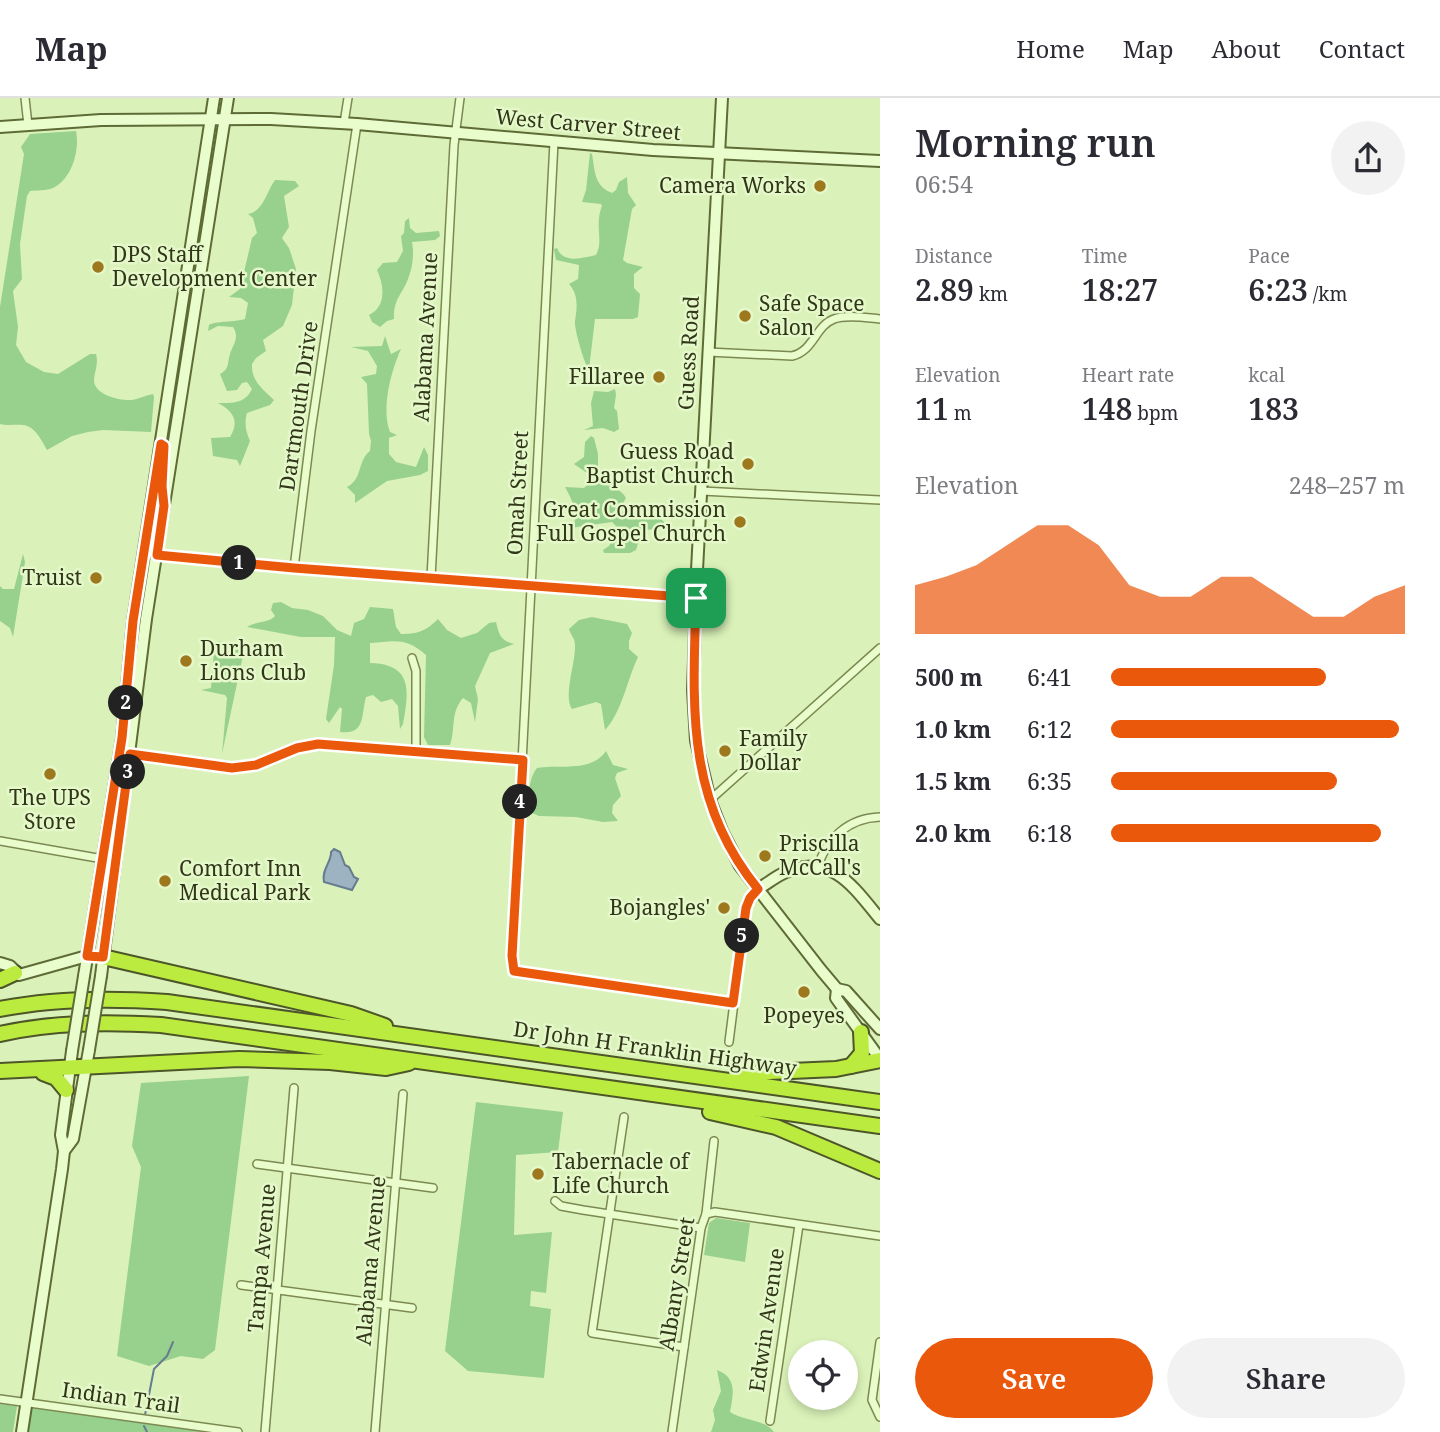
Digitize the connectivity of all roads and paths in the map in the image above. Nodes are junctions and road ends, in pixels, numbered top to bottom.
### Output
1 (25, 98) edge
2 (214, 98) edge
3 (228, 98) edge
4 (348, 98) edge
5 (460, 98) edge
6 (722, 98) edge
7 (225, 118) junction
8 (211, 119) junction
9 (344, 123) junction
10 (357, 124) junction
11 (28, 125) junction
12 (0, 127) edge
13 (455, 133) junction
14 (554, 142) junction
15 (719, 155) junction
16 (880, 161) edge
17 (880, 319) edge
18 (708, 352) junction
19 (161, 444) junction
20 (702, 491) junction
21 (880, 500) edge
22 (151, 506) junction
23 (164, 506) junction
24 (144, 554) junction
25 (157, 555) junction
26 (294, 568) junction
27 (431, 578) junction
28 (531, 586) junction
29 (696, 598) junction
30 (146, 619) junction
31 (880, 648) edge
32 (412, 658) dead end
33 (416, 751) junction
34 (125, 753) junction
35 (523, 760) junction
36 (710, 800) junction
37 (880, 817) edge
38 (0, 841) edge
39 (103, 859) junction
40 (818, 867) junction
41 (758, 889) junction
42 (880, 919) edge
43 (87, 956) junction
44 (103, 957) junction
45 (0, 963) edge
46 (15, 973) junction
47 (0, 981) edge
48 (837, 989) junction
49 (733, 1003) junction
50 (0, 1009) edge
51 (880, 1029) edge
52 (861, 1032) junction
53 (0, 1034) edge
54 (424, 1038) junction
55 (729, 1042) dead end
56 (880, 1059) edge
57 (421, 1061) junction
58 (851, 1066) junction
59 (86, 1068) junction
60 (70, 1069) junction
61 (0, 1071) edge
62 (32, 1071) junction
63 (709, 1078) junction
64 (294, 1088) dead end
65 (66, 1090) junction
66 (404, 1094) dead end
67 (684, 1099) junction
68 (880, 1102) edge
69 (624, 1117) dead end
70 (880, 1126) edge
71 (714, 1141) dead end
72 (64, 1151) junction
73 (257, 1164) dead end
74 (287, 1167) junction
75 (880, 1171) edge
76 (395, 1182) junction
77 (433, 1188) dead end
78 (555, 1201) dead end
79 (610, 1214) junction
80 (706, 1214) junction
81 (799, 1225) junction
82 (701, 1228) junction
83 (880, 1236) edge
84 (242, 1285) dead end
85 (277, 1289) junction
86 (384, 1305) junction
87 (412, 1308) dead end
88 (880, 1342) edge
89 (684, 1347) junction
90 (0, 1399) edge
91 (27, 1402) junction
92 (880, 1417) edge
93 (770, 1421) dead end
94 (22, 1432) edge
95 (237, 1432) edge
96 (265, 1432) edge
97 (375, 1432) edge
98 (672, 1432) edge

1 - 11 street
2 - 8 main road
3 - 7 main road
4 - 9 street
5 - 13 street, Alabama Avenue
6 - 15 main road, Guess Road
7 - 8 main road, West Carver Street
7 - 9 main road, West Carver Street
7 - 23 main road
8 - 11 main road, West Carver Street
8 - 19 main road
9 - 10 main road, West Carver Street
10 - 13 main road, West Carver Street
10 - 26 street, Dartmouth Drive
11 - 12 main road, West Carver Street
13 - 14 main road, West Carver Street
13 - 27 street, Alabama Avenue
14 - 15 main road, West Carver Street
14 - 28 street, Omah Street
15 - 16 main road, West Carver Street
15 - 18 main road, Guess Road
17 - 18 street
18 - 20 main road, Guess Road
19 - 22 main road
19 - 23 main road
20 - 21 street
20 - 29 main road, Guess Road
22 - 24 main road
22 - 25 main road
23 - 25 main road
24 - 30 main road
24 - 34 main road
25 - 26 street
25 - 30 main road
26 - 27 street
27 - 28 street
28 - 29 street
28 - 35 street, Omah Street
29 - 36 main road, Guess Road
30 - 34 main road
31 - 36 street
32 - 33 street
33 - 34 street
33 - 35 street
34 - 39 main road
34 - 44 main road
35 - 49 street, Omah Street
36 - 41 main road, Guess Road
37 - 40 street
38 - 39 street
39 - 43 main road
40 - 41 main road
40 - 42 main road
41 - 48 main road, Guess Road
41 - 49 street
43 - 44 main road
43 - 46 main road
43 - 60 main road, bridge
44 - 54 highway
44 - 59 main road, bridge
45 - 46 main road
46 - 47 highway
48 - 51 main road, Guess Road
48 - 52 main road, Guess Road
49 - 55 street
50 - 54 highway
52 - 56 main road, Guess Road
52 - 58 highway
53 - 57 highway
54 - 63 highway, Dr John H Franklin Highway
56 - 58 highway
57 - 59 highway
57 - 67 highway
58 - 63 highway
59 - 60 highway
59 - 72 main road
60 - 62 highway
60 - 65 main road
61 - 62 highway
62 - 65 highway
63 - 68 highway, Dr John H Franklin Highway
64 - 74 street, Tampa Avenue
65 - 72 main road
66 - 76 street, Alabama Avenue
67 - 70 highway
67 - 75 highway
69 - 79 street
71 - 80 street, Albany Street
72 - 91 main road
73 - 74 street
74 - 76 street
74 - 85 street, Tampa Avenue
76 - 77 street
76 - 86 street, Alabama Avenue
78 - 79 street
79 - 82 street
79 - 89 street
80 - 81 street
80 - 82 street, Albany Street
81 - 83 street
81 - 93 street, Edwin Avenue
82 - 89 street, Albany Street
84 - 85 street
85 - 86 street
85 - 96 street, Tampa Avenue
86 - 87 street
86 - 97 street, Alabama Avenue
88 - 92 street
89 - 98 street, Albany Street
90 - 91 street, Indian Trail
91 - 94 main road
91 - 95 street, Indian Trail

